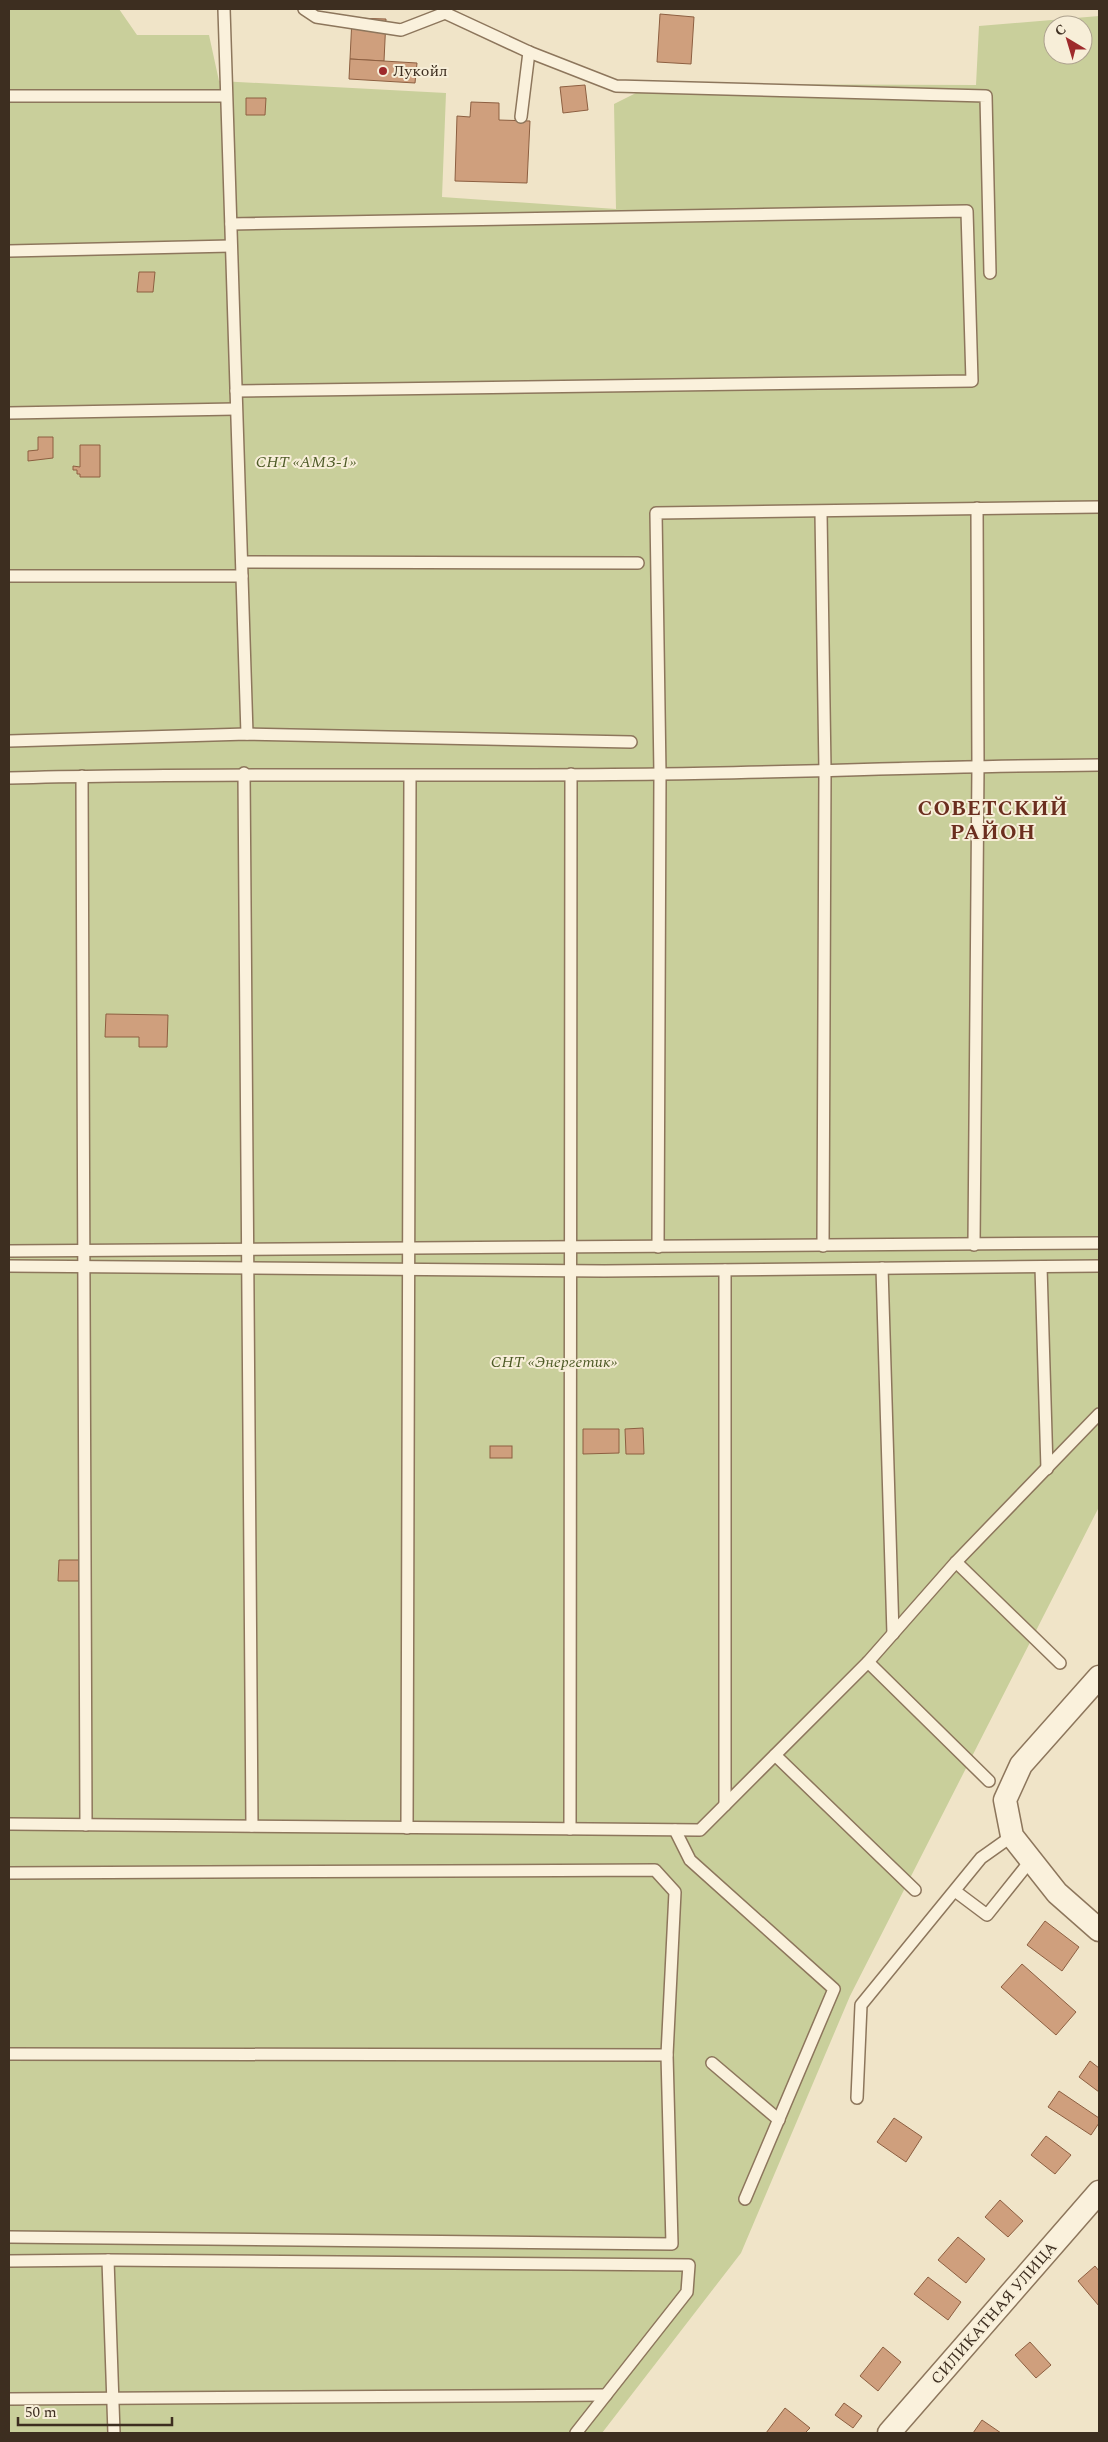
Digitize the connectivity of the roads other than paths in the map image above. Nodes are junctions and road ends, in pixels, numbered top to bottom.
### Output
1 (224, 9) edge
2 (304, 9) edge
3 (446, 11) edge
4 (529, 52) junction
5 (9, 96) edge
6 (226, 96) junction
7 (521, 117) dead end
8 (231, 224) junction
9 (231, 246) junction
10 (9, 250) edge
11 (990, 273) dead end
12 (236, 391) junction
13 (236, 409) junction
14 (9, 413) edge
15 (1099, 507) edge
16 (977, 508) junction
17 (821, 513) junction
18 (242, 562) junction
19 (638, 563) dead end
20 (9, 576) edge
21 (242, 576) junction
22 (247, 734) junction
23 (9, 741) edge
24 (631, 742) dead end
25 (978, 766) junction
26 (1099, 766) edge
27 (825, 770) junction
28 (244, 773) junction
29 (572, 774) junction
30 (660, 774) junction
31 (82, 776) junction
32 (410, 776) junction
33 (9, 778) edge
34 (1099, 1243) edge
35 (974, 1245) junction
36 (823, 1246) junction
37 (658, 1247) junction
38 (410, 1248) junction
39 (571, 1248) junction
40 (248, 1249) junction
41 (83, 1250) junction
42 (9, 1251) edge
43 (9, 1266) edge
44 (1099, 1266) edge
45 (84, 1267) junction
46 (1041, 1267) junction
47 (882, 1268) junction
48 (248, 1269) junction
49 (410, 1270) junction
50 (725, 1270) junction
51 (571, 1271) junction
52 (1099, 1414) edge
53 (1046, 1469) junction
54 (956, 1562) junction
55 (893, 1634) junction
56 (868, 1662) junction
57 (1060, 1663) dead end
58 (1099, 1676) edge
59 (775, 1755) junction
60 (989, 1781) dead end
61 (725, 1805) junction
62 (9, 1824) edge
63 (86, 1825) junction
64 (252, 1826) junction
65 (407, 1828) junction
66 (570, 1829) junction
67 (674, 1830) junction
68 (1012, 1836) junction
69 (1030, 1860) junction
70 (9, 1873) edge
71 (915, 1890) dead end
72 (954, 1891) junction
73 (1099, 1930) edge
74 (9, 2054) edge
75 (666, 2055) junction
76 (712, 2063) dead end
77 (857, 2098) dead end
78 (779, 2120) junction
79 (1099, 2192) edge
80 (746, 2199) dead end
81 (9, 2237) edge
82 (108, 2260) junction
83 (9, 2261) edge
84 (606, 2395) junction
85 (113, 2398) junction
86 (9, 2399) edge
87 (114, 2433) edge
88 (576, 2433) edge
89 (889, 2433) edge

1 - 6 lane
2 - 3 lane
3 - 4 lane
4 - 7 lane
4 - 11 lane
5 - 6 lane
6 - 8 lane
8 - 9 lane
8 - 12 lane
9 - 10 lane
9 - 12 lane
12 - 13 lane
13 - 14 lane
13 - 18 lane
15 - 16 lane
16 - 17 lane
16 - 25 lane
17 - 27 lane
17 - 30 lane
18 - 19 lane
18 - 21 lane
20 - 21 lane
21 - 22 lane
22 - 23 lane
22 - 24 lane
25 - 26 lane
25 - 27 lane
25 - 35 lane
27 - 30 lane
27 - 36 lane
28 - 31 lane
28 - 32 lane
28 - 40 lane
29 - 30 lane
29 - 32 lane
29 - 39 lane
30 - 37 lane
31 - 33 lane
31 - 41 lane
32 - 38 lane
34 - 35 lane
35 - 36 lane
36 - 37 lane
37 - 39 lane
38 - 39 lane
38 - 40 lane
38 - 49 lane
39 - 51 lane
40 - 41 lane
40 - 48 lane
41 - 42 lane
41 - 45 lane
43 - 45 lane
44 - 46 lane
45 - 48 lane
45 - 63 lane
46 - 47 lane
46 - 53 lane
47 - 50 lane
47 - 55 lane
48 - 49 lane
48 - 64 lane
49 - 51 lane
49 - 65 lane
50 - 51 lane
50 - 61 lane
51 - 66 lane
52 - 53 lane
53 - 54 lane
54 - 55 lane
54 - 57 lane
55 - 56 lane
56 - 59 lane
56 - 60 lane
58 - 68 street
59 - 61 lane
59 - 71 lane
61 - 67 lane
62 - 63 lane
63 - 64 lane
64 - 65 lane
65 - 66 lane
66 - 67 lane
67 - 78 lane
68 - 69 street
68 - 72 lane
69 - 72 lane
69 - 73 street
70 - 75 lane
72 - 77 lane
74 - 75 lane
75 - 81 lane
76 - 78 lane
78 - 80 lane
79 - 89 street, СИЛИКАТНАЯ УЛИЦА
82 - 83 lane
82 - 84 lane
82 - 85 lane
84 - 85 lane
84 - 88 lane
85 - 86 lane
85 - 87 lane

